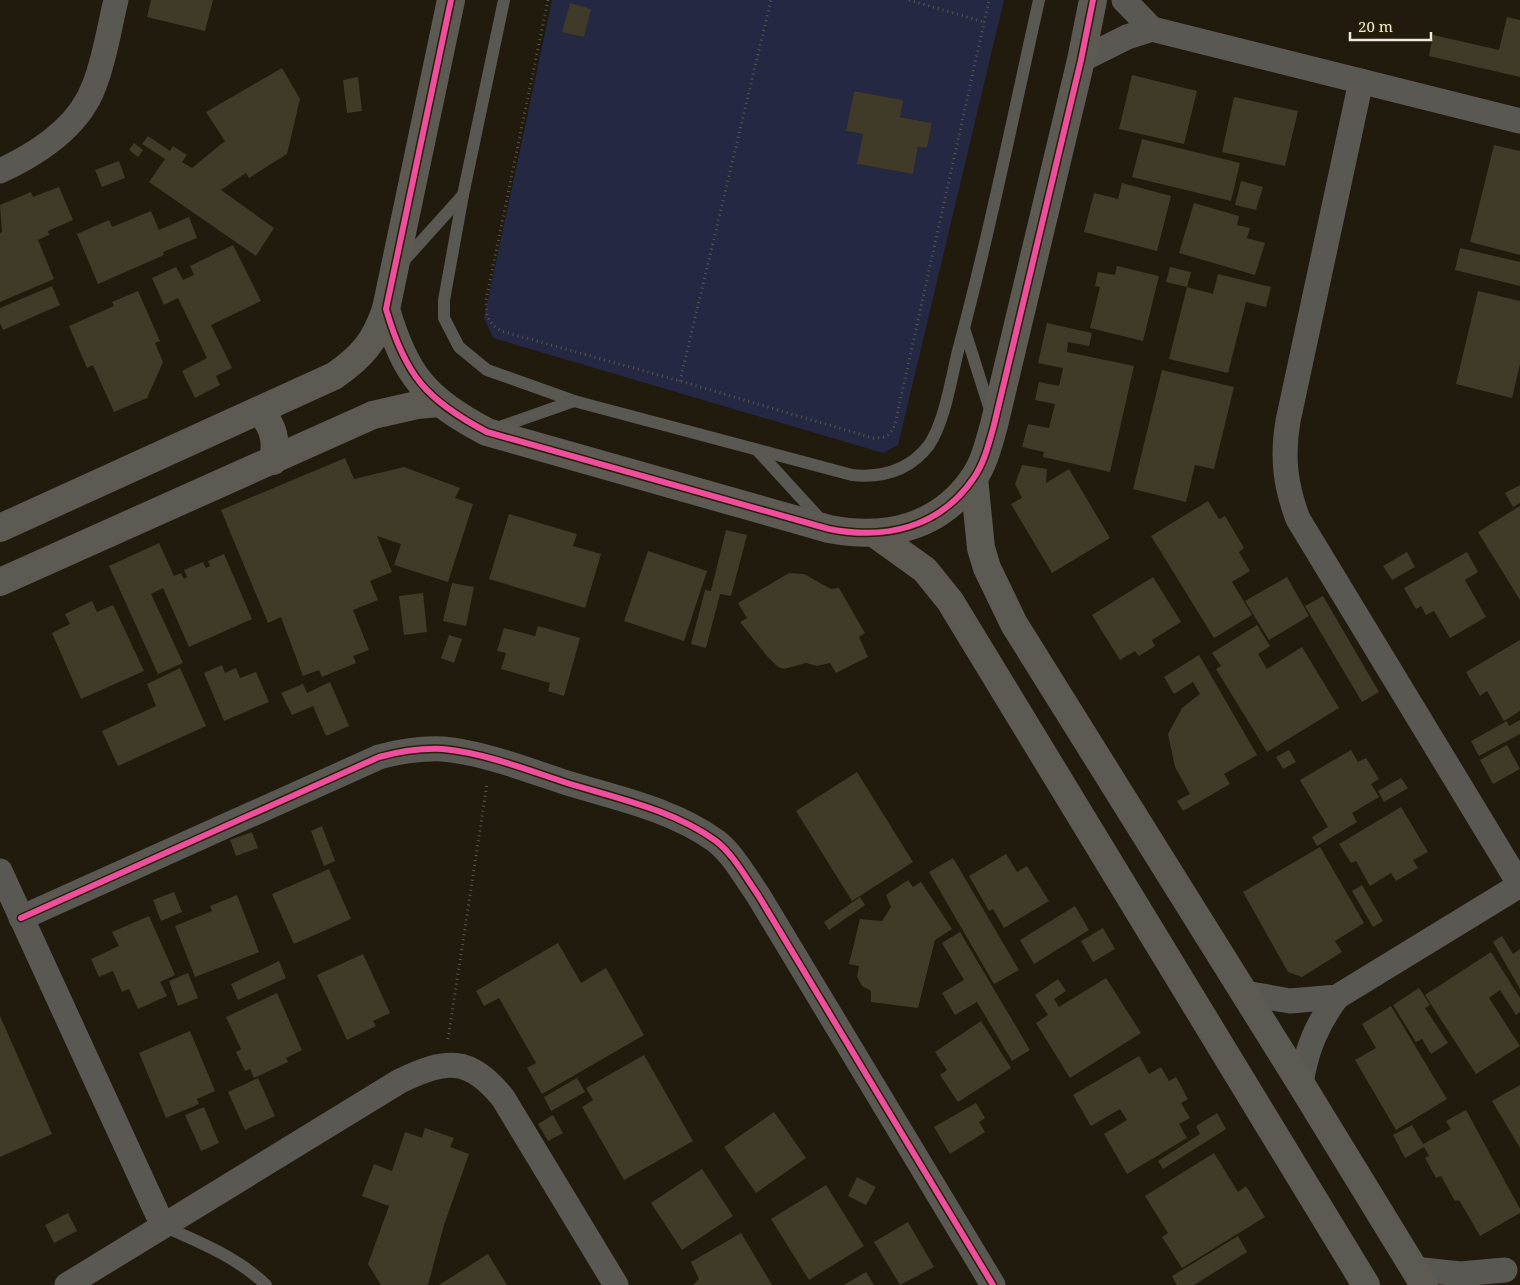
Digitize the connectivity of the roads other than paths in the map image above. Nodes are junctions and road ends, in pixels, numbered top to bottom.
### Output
1 (116, 0) edge
2 (451, 0) edge
3 (504, 0) edge
4 (1039, 0) edge
5 (1093, 0) edge
6 (1124, 0) edge
7 (1152, 29) junction
8 (1081, 60) junction
9 (1361, 81) junction
10 (1520, 121) edge
11 (0, 171) edge
12 (463, 195) junction
13 (393, 273) junction
14 (386, 309) junction
15 (964, 328) junction
16 (574, 401) junction
17 (440, 403) junction
18 (260, 411) junction
19 (994, 425) junction
20 (487, 432) junction
21 (757, 450) junction
22 (274, 462) junction
23 (974, 478) junction
24 (0, 528) edge
25 (829, 529) junction
26 (875, 534) junction
27 (0, 582) edge
28 (1014, 624) junction
29 (974, 640) junction
30 (0, 871) edge
31 (1520, 885) edge
32 (22, 918) junction
33 (1245, 993) junction
34 (1337, 997) junction
35 (1302, 1084) junction
36 (163, 1226) junction
37 (1506, 1272) edge
38 (1419, 1277) edge
39 (67, 1285) edge
40 (266, 1285) edge
41 (616, 1285) edge
42 (993, 1285) edge
43 (1366, 1285) edge

1 - 11 street
2 - 13 street
3 - 12 lane
4 - 15 lane
5 - 8 street
6 - 7 street
7 - 8 street
7 - 9 street
8 - 19 street
9 - 10 street
9 - 31 street
12 - 13 lane
12 - 16 lane
13 - 14 street
14 - 17 street
14 - 18 street
15 - 19 lane
15 - 21 lane
16 - 20 lane
16 - 21 lane
17 - 20 street
17 - 22 street
18 - 22 street
18 - 24 street
19 - 23 street
20 - 25 street
21 - 25 lane
22 - 27 street
23 - 26 street
23 - 28 street
25 - 26 street
26 - 29 street
28 - 29 street
28 - 33 street
29 - 43 street
30 - 32 street
31 - 34 street
32 - 36 street
32 - 42 street
33 - 34 street
33 - 35 street
34 - 35 street
35 - 38 street
36 - 39 street
36 - 40 lane
36 - 41 street
37 - 38 street

